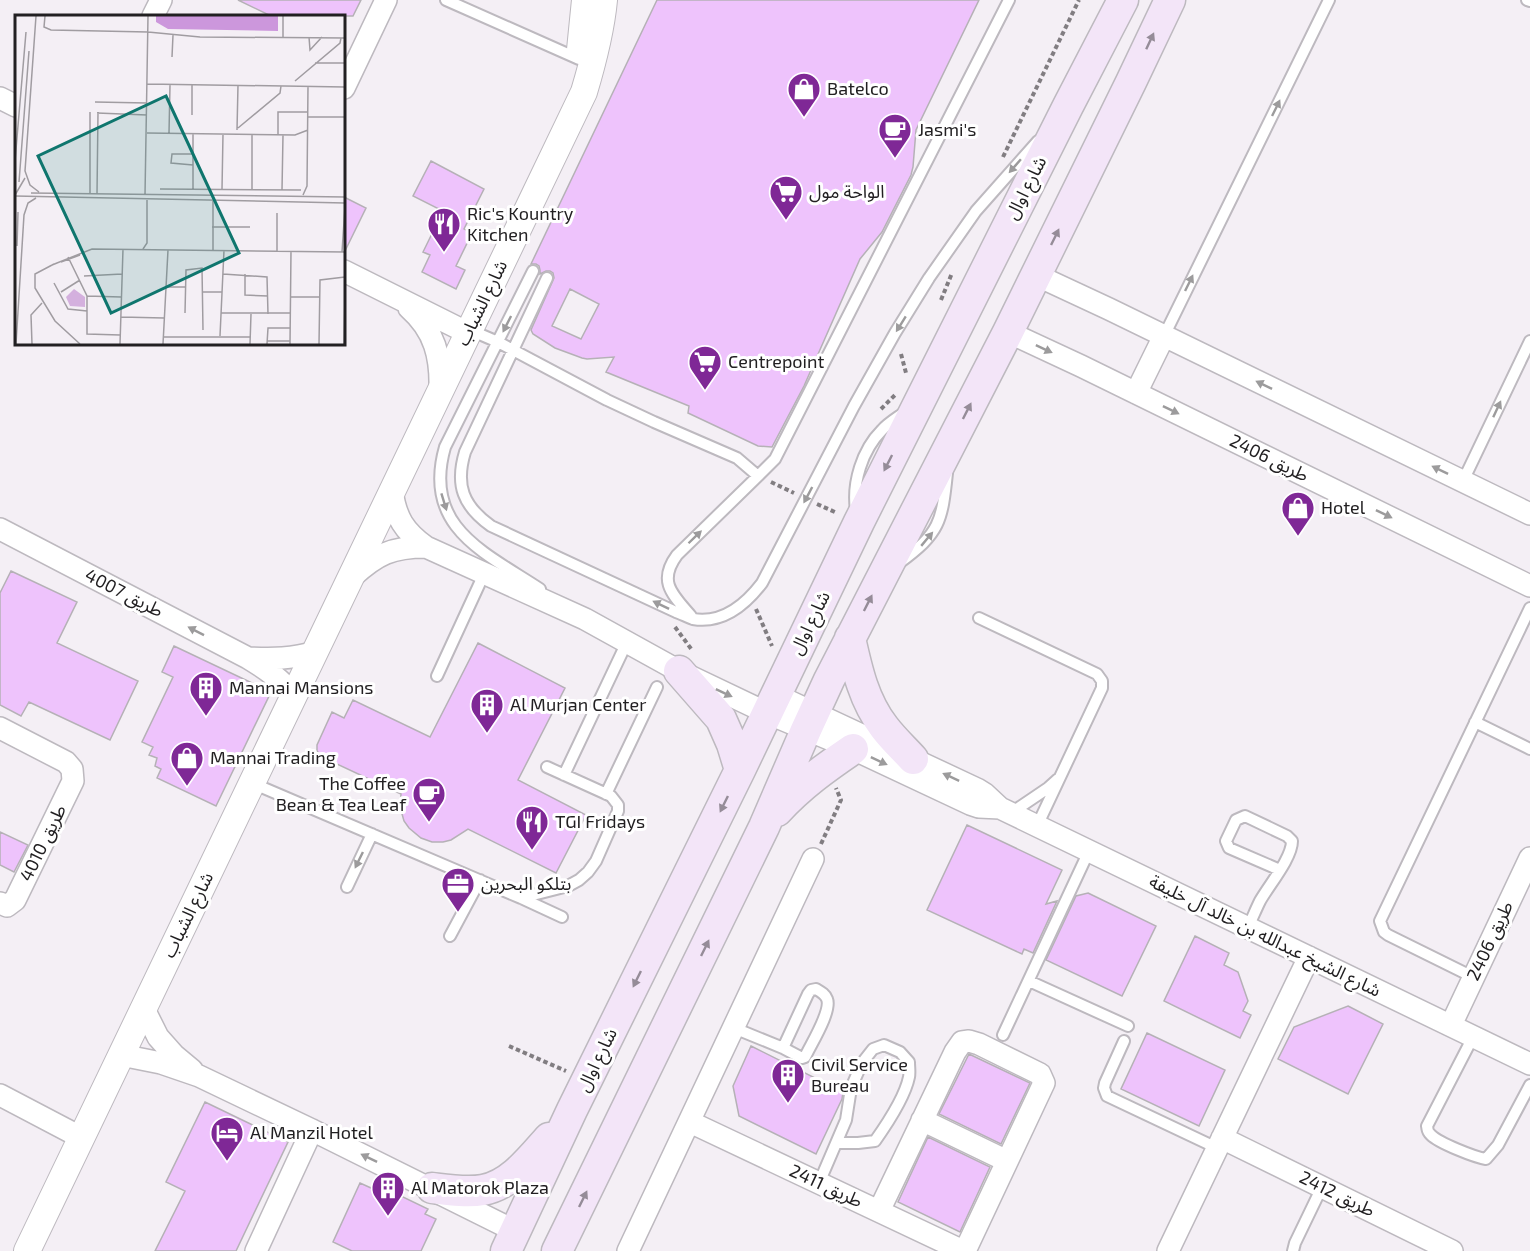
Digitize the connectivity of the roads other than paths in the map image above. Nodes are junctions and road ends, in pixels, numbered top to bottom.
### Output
1 (161, 0) edge
2 (386, 0) edge
3 (446, 0) edge
4 (585, 0) edge
5 (604, 0) edge
6 (1009, 0) edge
7 (1123, 0) edge
8 (1170, 0) edge
9 (1329, 0) edge
10 (154, 15) edge
11 (579, 59) junction
12 (345, 86) edge
13 (0, 98) edge
14 (15, 106) edge
15 (1068, 106) junction
16 (572, 116) junction
17 (994, 253) junction
18 (345, 271) edge
19 (533, 271) dead end
20 (1036, 275) junction
21 (547, 278) dead end
22 (395, 296) junction
23 (952, 308) junction
24 (469, 331) junction
25 (1008, 332) junction
26 (1164, 336) junction
27 (1530, 341) edge
28 (498, 342) junction
29 (514, 350) junction
30 (440, 392) junction
31 (1136, 393) junction
32 (758, 476) junction
33 (1463, 481) junction
34 (392, 491) junction
35 (1530, 514) edge
36 (2, 535) edge
37 (426, 547) junction
38 (484, 574) junction
39 (350, 580) junction
40 (1530, 586) edge
41 (1530, 608) edge
42 (693, 618) junction
43 (979, 618) dead end
44 (585, 619) junction
45 (850, 638) junction
46 (627, 642) junction
47 (315, 652) junction
48 (248, 658) junction
49 (678, 672) junction
50 (437, 676) dead end
51 (294, 696) junction
52 (772, 704) junction
53 (810, 721) junction
54 (1475, 722) junction
55 (0, 728) edge
56 (853, 749) junction
57 (1530, 749) edge
58 (913, 759) junction
59 (547, 767) dead end
60 (740, 770) junction
61 (564, 775) junction
62 (1060, 777) junction
63 (252, 783) junction
64 (606, 794) junction
65 (1005, 810) junction
66 (1037, 826) junction
67 (764, 827) junction
68 (372, 834) junction
69 (1089, 851) junction
70 (1530, 858) edge
71 (813, 859) dead end
72 (1280, 870) junction
73 (480, 880) junction
74 (347, 886) dead end
75 (521, 898) junction
76 (0, 903) edge
77 (562, 917) dead end
78 (1248, 927) junction
79 (450, 936) dead end
80 (1309, 957) junction
81 (1473, 977) junction
82 (1029, 981) junction
83 (144, 1009) junction
84 (1451, 1025) junction
85 (1128, 1026) dead end
86 (734, 1028) junction
87 (1003, 1035) dead end
88 (1473, 1037) junction
89 (1125, 1041) dead end
90 (783, 1048) junction
91 (121, 1055) junction
92 (1530, 1064) edge
93 (199, 1076) junction
94 (1530, 1085) edge
95 (0, 1095) edge
96 (572, 1110) junction
97 (922, 1120) junction
98 (690, 1122) junction
99 (312, 1130) junction
100 (82, 1138) junction
101 (837, 1143) junction
102 (1220, 1143) junction
103 (1007, 1161) junction
104 (819, 1183) junction
105 (1322, 1187) junction
106 (432, 1188) junction
107 (879, 1211) junction
108 (514, 1244) edge
109 (27, 1251) edge
110 (256, 1251) edge
111 (557, 1251) edge
112 (628, 1251) edge
113 (964, 1251) edge
114 (1168, 1251) edge
115 (1293, 1251) edge
116 (1452, 1251) edge

1 - 10 street
2 - 12 street
3 - 11 lane
4 - 11 street, شارع الشباب
5 - 16 street, شارع الشباب
6 - 32 lane
7 - 15 main road, شارع اوال
20 -> 8 main road
26 -> 9 lane
11 - 16 street, شارع الشباب
13 - 14 street
15 - 17 main road, شارع اوال
15 -> 42 lane
16 - 24 street, شارع الشباب
17 - 20 main road
17 - 23 main road, شارع اوال
18 - 22 street
19 -> 28 lane
20 - 25 main road
20 - 26 street
21 - 29 lane
22 - 24 street
22 - 30 street
23 - 25 main road
23 -> 52 main road, شارع اوال
24 - 28 lane
24 - 30 street, شارع الشباب
25 -> 31 street, طريق 2406
45 -> 25 main road
26 - 31 street
33 -> 26 street
33 -> 27 lane
28 - 29 lane
28 -> 44 lane
29 - 32 lane
42 -> 29 lane
30 - 34 street, شارع الشباب
31 -> 40 street, طريق 2406
42 -> 32 lane
33 - 35 street
34 - 37 street, شارع الشباب
34 - 39 street, شارع الشباب
48 -> 36 street, طريق 4007
37 - 38 street, شارع الشباب
37 - 39 street, شارع الشباب
38 - 44 street, شارع الشباب
38 - 50 lane
39 - 47 street, شارع الشباب
41 - 54 lane
43 - 62 lane
44 - 46 street, شارع الشباب
45 - 53 main road
45 - 58 main road
46 - 49 street, شارع الشباب
46 - 61 lane
47 - 48 street, طريق 4007
47 - 51 street, شارع الشباب
48 - 51 street, طريق 4007
49 -> 52 street, شارع الشباب
49 - 60 main road
49 - 64 lane
51 - 63 street, شارع الشباب
52 - 53 street, شارع الشيخ عبدالله بن خالد آل خليفة
52 - 60 main road, شارع اوال
53 - 56 street, شارع الشيخ عبدالله بن خالد آل خليفة
53 - 58 street, شارع الشيخ عبدالله بن خالد آل خليفة
53 - 67 main road
54 - 57 lane
54 - 81 lane
55 - 76 street, طريق 4010
56 -> 65 street, شارع الشيخ عبدالله بن خالد آل خليفة
56 - 67 main road
65 -> 58 street, شارع الشيخ عبدالله بن خالد آل خليفة
59 - 61 lane
60 -> 96 main road, شارع اوال
61 - 64 lane
62 - 65 lane
62 - 66 lane
63 - 68 lane
63 - 83 street, شارع الشباب
64 - 75 lane
65 - 66 street, شارع الشيخ عبدالله بن خالد آل خليفة
66 - 69 street, شارع الشيخ عبدالله بن خالد آل خليفة
111 -> 67 main road
68 - 73 lane
68 -> 74 lane
69 - 78 street, شارع الشيخ عبدالله بن خالد آل خليفة
69 - 82 lane
70 - 81 street, طريق 2406
71 - 86 street
72 - 72 lane
72 - 78 lane
73 - 75 lane
73 - 79 lane
75 - 77 lane
78 - 80 street, شارع الشيخ عبدالله بن خالد آل خليفة
80 - 84 street, شارع الشيخ عبدالله بن خالد آل خليفة
80 - 102 street
81 - 84 street, طريق 2406
82 - 85 lane
82 - 87 lane
83 - 91 street, شارع الشباب
83 - 93 street
84 - 88 street, شارع الشيخ عبدالله بن خالد آل خليفة
86 - 90 lane
86 - 98 street
88 - 92 street, شارع الشيخ عبدالله بن خالد آل خليفة
88 - 94 lane
89 - 102 lane
90 - 90 lane
91 - 93 street
91 - 100 street, شارع الشباب
93 - 99 street
95 - 100 street
96 - 106 main road
96 - 108 main road, شارع اوال
97 - 103 street
97 - 103 street
97 - 107 street
98 - 104 street, طريق 2411
98 - 112 street
106 -> 99 street
99 - 110 street
100 - 109 street, شارع الشباب
101 - 101 lane
101 - 104 lane
102 - 105 street, طريق 2412
102 - 114 street
103 - 113 street
104 - 107 street, طريق 2411
105 - 115 lane
105 - 116 street, طريق 2412
106 - 108 street
107 - 113 street, طريق 2411

